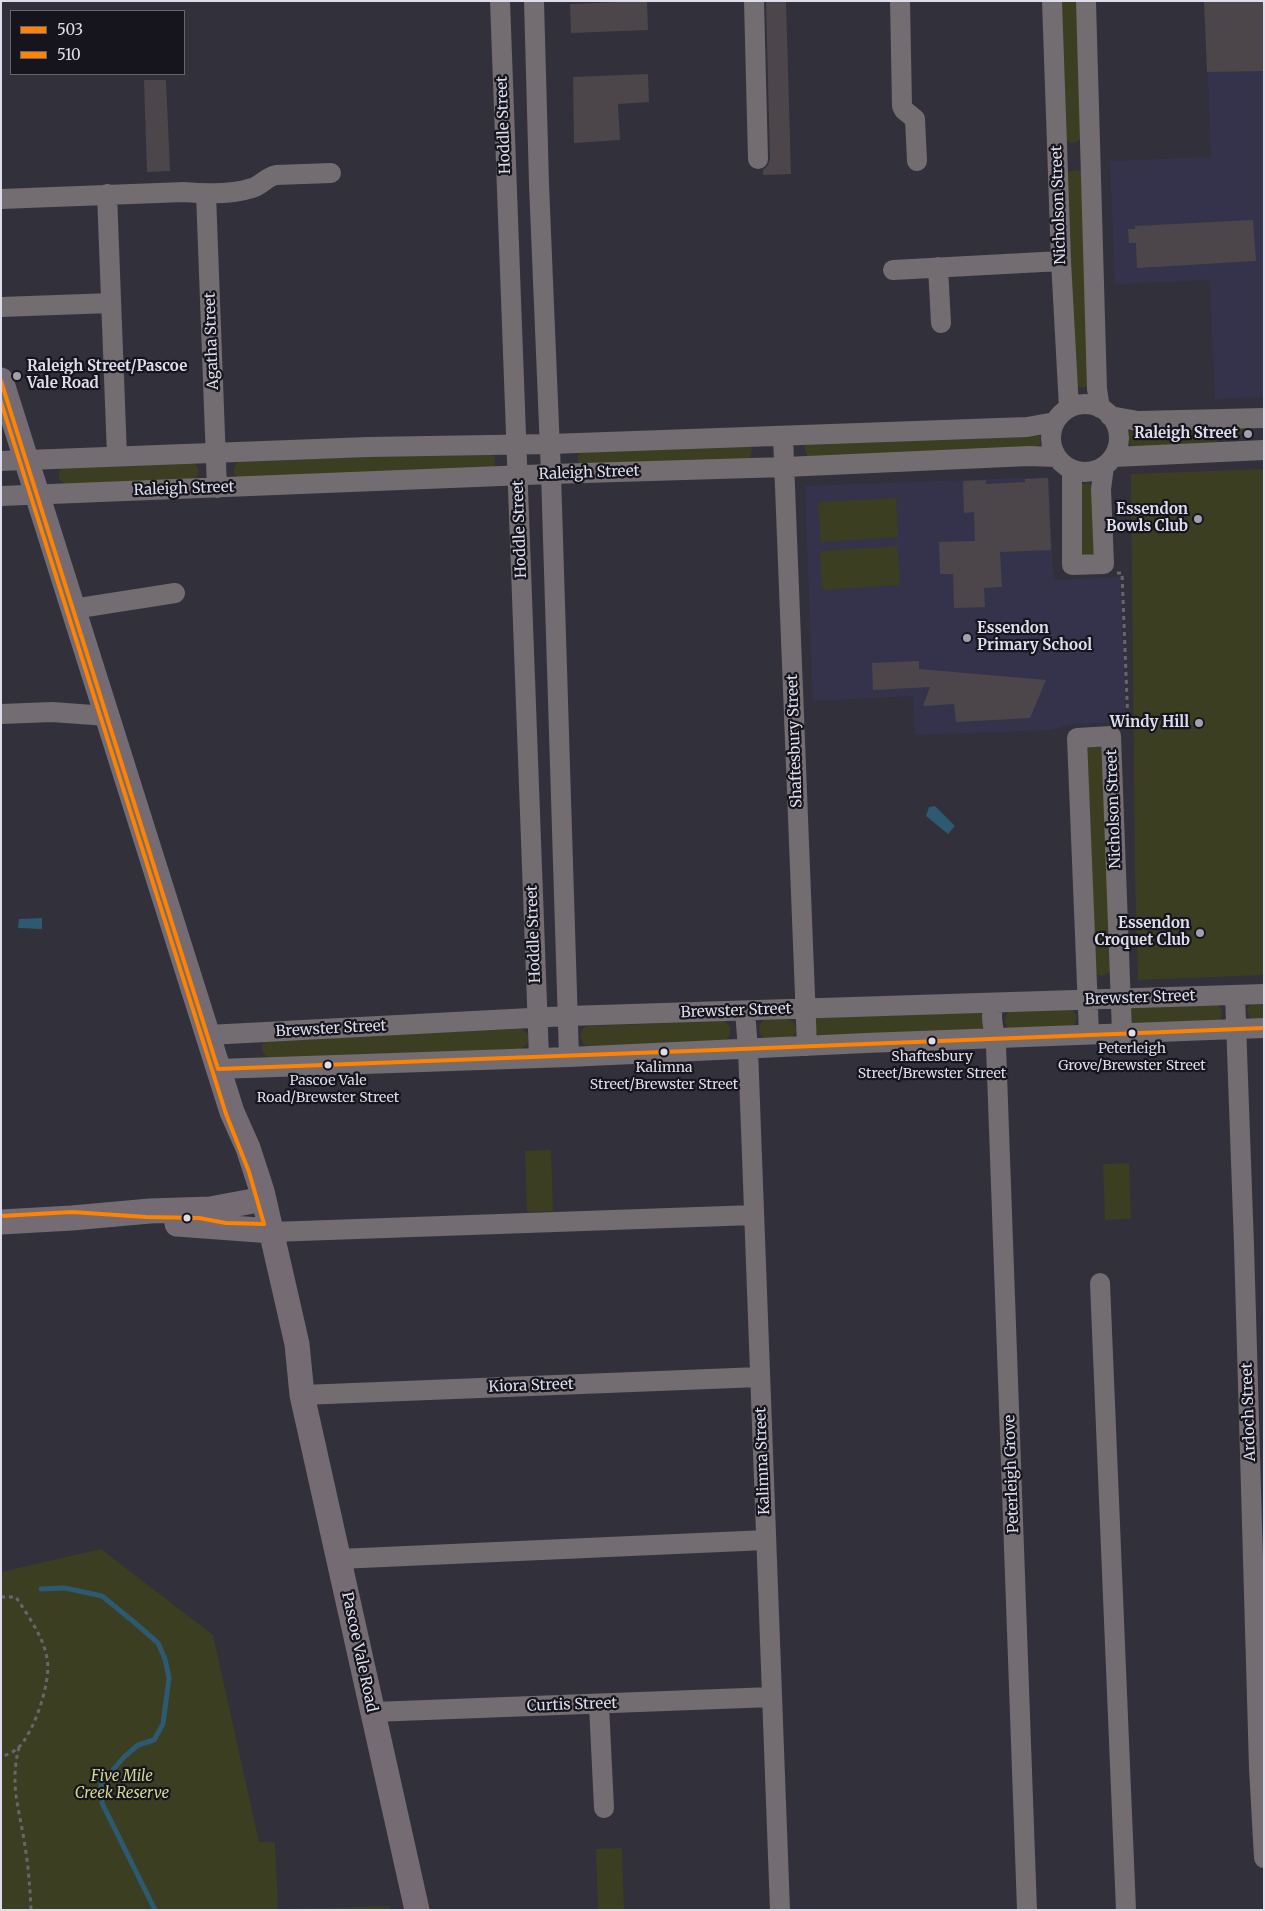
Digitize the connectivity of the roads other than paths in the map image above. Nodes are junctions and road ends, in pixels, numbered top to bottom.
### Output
1 (500, 1) edge
2 (534, 1) edge
3 (754, 1) edge
4 (900, 1) edge
5 (1052, 1) edge
6 (1086, 1) edge
7 (1058, 159) junction
8 (1090, 159) junction
9 (758, 160) dead end
10 (917, 161) dead end
11 (331, 173) dead end
12 (539, 184) junction
13 (506, 185) junction
14 (108, 194) junction
15 (206, 194) junction
16 (1, 199) edge
17 (1061, 261) junction
18 (938, 267) junction
19 (893, 270) dead end
20 (111, 303) junction
21 (1, 307) edge
22 (941, 323) dead end
23 (1, 380) edge
24 (1105, 412) junction
25 (1062, 415) junction
26 (1264, 418) edge
27 (783, 436) junction
28 (517, 444) junction
29 (550, 444) junction
30 (1264, 450) edge
31 (216, 454) junction
32 (117, 456) junction
33 (1056, 458) junction
34 (26, 460) junction
35 (1, 461) edge
36 (1109, 462) junction
37 (784, 467) junction
38 (1072, 470) junction
39 (551, 474) junction
40 (518, 476) junction
41 (217, 488) junction
42 (38, 495) junction
43 (1, 496) edge
44 (175, 593) dead end
45 (74, 608) junction
46 (104, 707) junction
47 (1, 714) edge
48 (527, 750) junction
49 (560, 750) junction
50 (1264, 994) edge
51 (1235, 995) junction
52 (1120, 999) junction
53 (1087, 1000) junction
54 (994, 1003) junction
55 (806, 1009) junction
56 (745, 1011) junction
57 (568, 1016) junction
58 (537, 1018) junction
59 (1264, 1028) edge
60 (1236, 1029) junction
61 (1122, 1033) junction
62 (1089, 1034) junction
63 (208, 1036) junction
64 (996, 1039) junction
65 (807, 1046) junction
66 (748, 1048) junction
67 (539, 1057) junction
68 (569, 1057) junction
69 (218, 1070) junction
70 (257, 1200) junction
71 (754, 1215) junction
72 (72, 1218) junction
73 (1, 1222) edge
74 (267, 1231) junction
75 (1100, 1283) dead end
76 (760, 1377) junction
77 (302, 1395) junction
78 (766, 1540) junction
79 (339, 1559) junction
80 (772, 1697) junction
81 (599, 1704) junction
82 (373, 1712) junction
83 (1261, 1768) edge
84 (604, 1808) dead end
85 (1264, 1858) edge
86 (417, 1910) edge
87 (780, 1910) edge
88 (1027, 1910) edge
89 (1126, 1910) edge

1 - 13 street, Hoddle Street
2 - 12 street
3 - 9 street
4 - 10 street
5 - 7 street, Nicholson Street
6 - 8 street
7 - 8 street
7 - 17 street, Nicholson Street
8 - 24 street
11 - 15 street
12 - 13 street
12 - 29 street
13 - 28 street, Hoddle Street
14 - 15 street
14 - 16 street
14 - 20 street
15 - 31 street, Agatha Street
17 - 18 street
17 - 25 street, Nicholson Street
18 - 19 street
18 - 22 street
20 - 21 street
20 - 32 street
23 - 34 main road, Pascoe Vale Road
24 - 25 street
24 - 26 street
24 - 36 street
25 - 27 street, Raleigh Street
25 - 33 street
27 - 29 street, Raleigh Street
27 - 37 street, Shaftesbury Street
28 - 29 street, Raleigh Street
28 - 31 street, Raleigh Street
28 - 40 street, Hoddle Street
29 - 39 street
30 - 36 street
31 - 32 street, Raleigh Street
31 - 41 street, Agatha Street
32 - 34 street, Raleigh Street
33 - 37 street, Raleigh Street
33 - 38 street
34 - 35 street, Raleigh Street
34 - 42 main road, Pascoe Vale Road
36 - 38 street
36 - 38 street
37 - 39 street, Raleigh Street
37 - 55 street, Shaftesbury Street
39 - 40 street, Raleigh Street
39 - 49 street
40 - 41 street, Raleigh Street
40 - 48 street, Hoddle Street
41 - 42 street, Raleigh Street
42 - 43 street, Raleigh Street
42 - 45 main road, Pascoe Vale Road
44 - 45 street
45 - 46 main road, Pascoe Vale Road
46 - 47 street
46 - 63 main road, Pascoe Vale Road
48 - 49 street
48 - 58 street, Hoddle Street
49 - 57 street
50 - 51 street, Brewster Street
51 - 52 street, Brewster Street
51 - 60 street, Ardoch Street
52 - 53 street, Brewster Street
52 - 53 street, Nicholson Street
52 - 61 street, Nicholson Street
53 - 54 street, Brewster Street
53 - 62 street, Nicholson Street
54 - 55 street, Brewster Street
54 - 64 street, Peterleigh Grove
55 - 56 street, Brewster Street
55 - 65 street, Shaftesbury Street
56 - 57 street, Brewster Street
56 - 66 street, Kalimna Street
57 - 58 street, Brewster Street
57 - 68 street
58 - 63 street, Brewster Street
58 - 67 street, Hoddle Street
59 - 60 street
60 - 61 street
60 - 83 street, Ardoch Street
61 - 62 street
62 - 64 street
63 - 69 main road, Pascoe Vale Road
64 - 65 street
64 - 88 street, Peterleigh Grove
65 - 66 street
66 - 68 street
66 - 71 street, Kalimna Street
67 - 68 street
67 - 69 street
69 - 70 main road, Pascoe Vale Road
70 - 72 main road
70 - 74 main road, Pascoe Vale Road
71 - 74 street
71 - 76 street, Kalimna Street
72 - 73 main road
72 - 74 main road
74 - 77 main road, Pascoe Vale Road
75 - 89 street
76 - 77 street, Kiora Street
76 - 78 street, Kalimna Street
77 - 79 main road, Pascoe Vale Road
78 - 79 street
78 - 80 street, Kalimna Street
79 - 82 main road, Pascoe Vale Road
80 - 81 street, Curtis Street
80 - 87 street, Kalimna Street
81 - 82 street, Curtis Street
81 - 84 street
82 - 86 main road, Pascoe Vale Road
83 - 85 street, Ardoch Street

